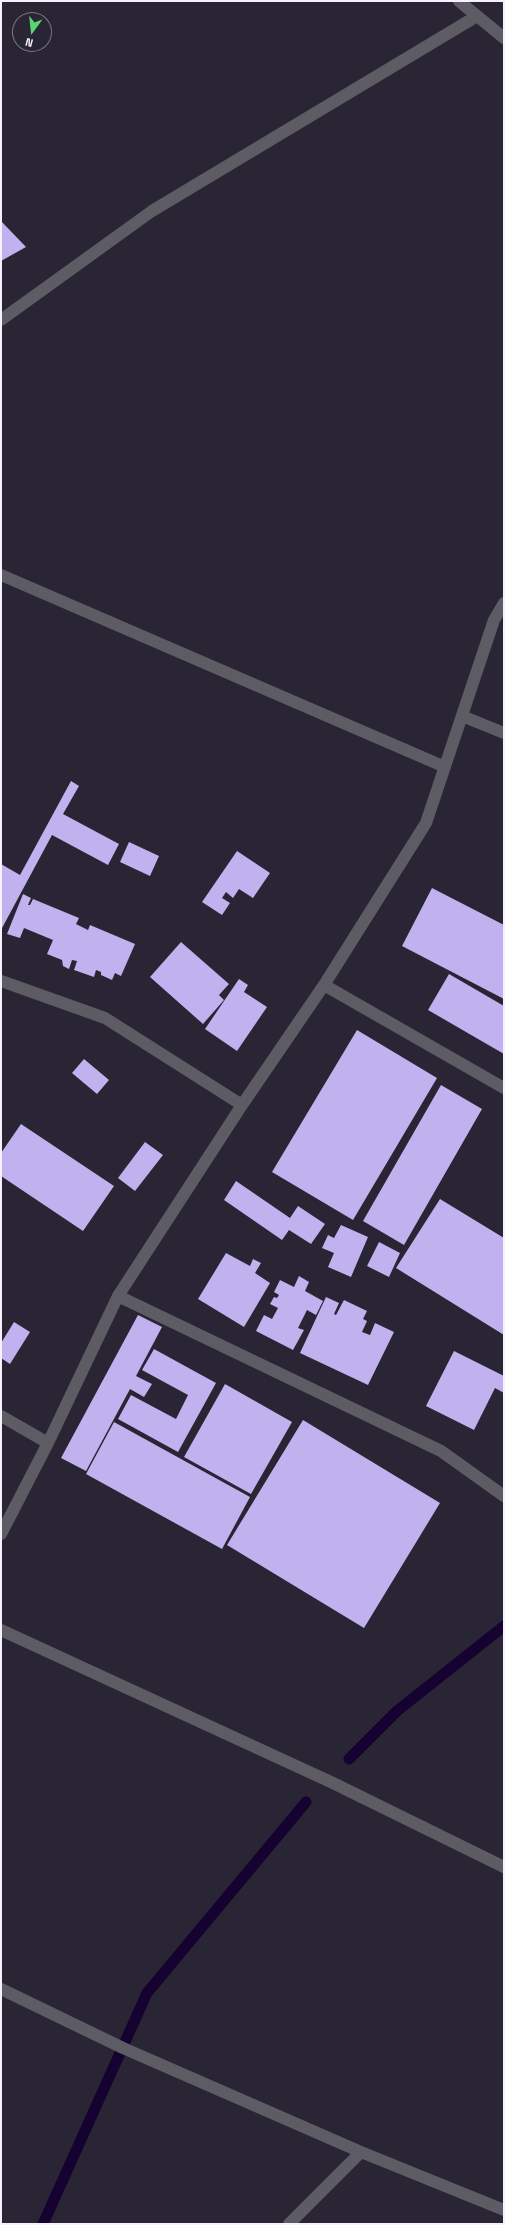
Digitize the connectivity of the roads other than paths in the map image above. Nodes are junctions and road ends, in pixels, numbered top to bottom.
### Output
1 (459, 1) edge
2 (477, 16) junction
3 (504, 38) edge
4 (1, 320) edge
5 (1, 575) edge
6 (504, 603) edge
7 (462, 716) junction
8 (504, 733) edge
9 (445, 767) junction
10 (1, 980) edge
11 (324, 985) junction
12 (504, 1088) edge
13 (242, 1105) junction
14 (118, 1296) junction
15 (1, 1416) edge
16 (48, 1444) junction
17 (504, 1496) edge
18 (1, 1534) edge
19 (1, 1630) edge
20 (504, 1867) edge
21 (1, 1989) edge
22 (361, 2152) junction
23 (504, 2210) edge
24 (289, 2224) edge

1 - 2 street
2 - 3 street
2 - 4 street
5 - 9 street
6 - 7 street
7 - 8 street
7 - 9 street
9 - 11 street
10 - 13 street
11 - 12 street
11 - 13 street
13 - 14 street
14 - 16 street
14 - 17 street
15 - 16 street
16 - 18 street
19 - 20 street
21 - 22 street
22 - 23 street
22 - 24 street

